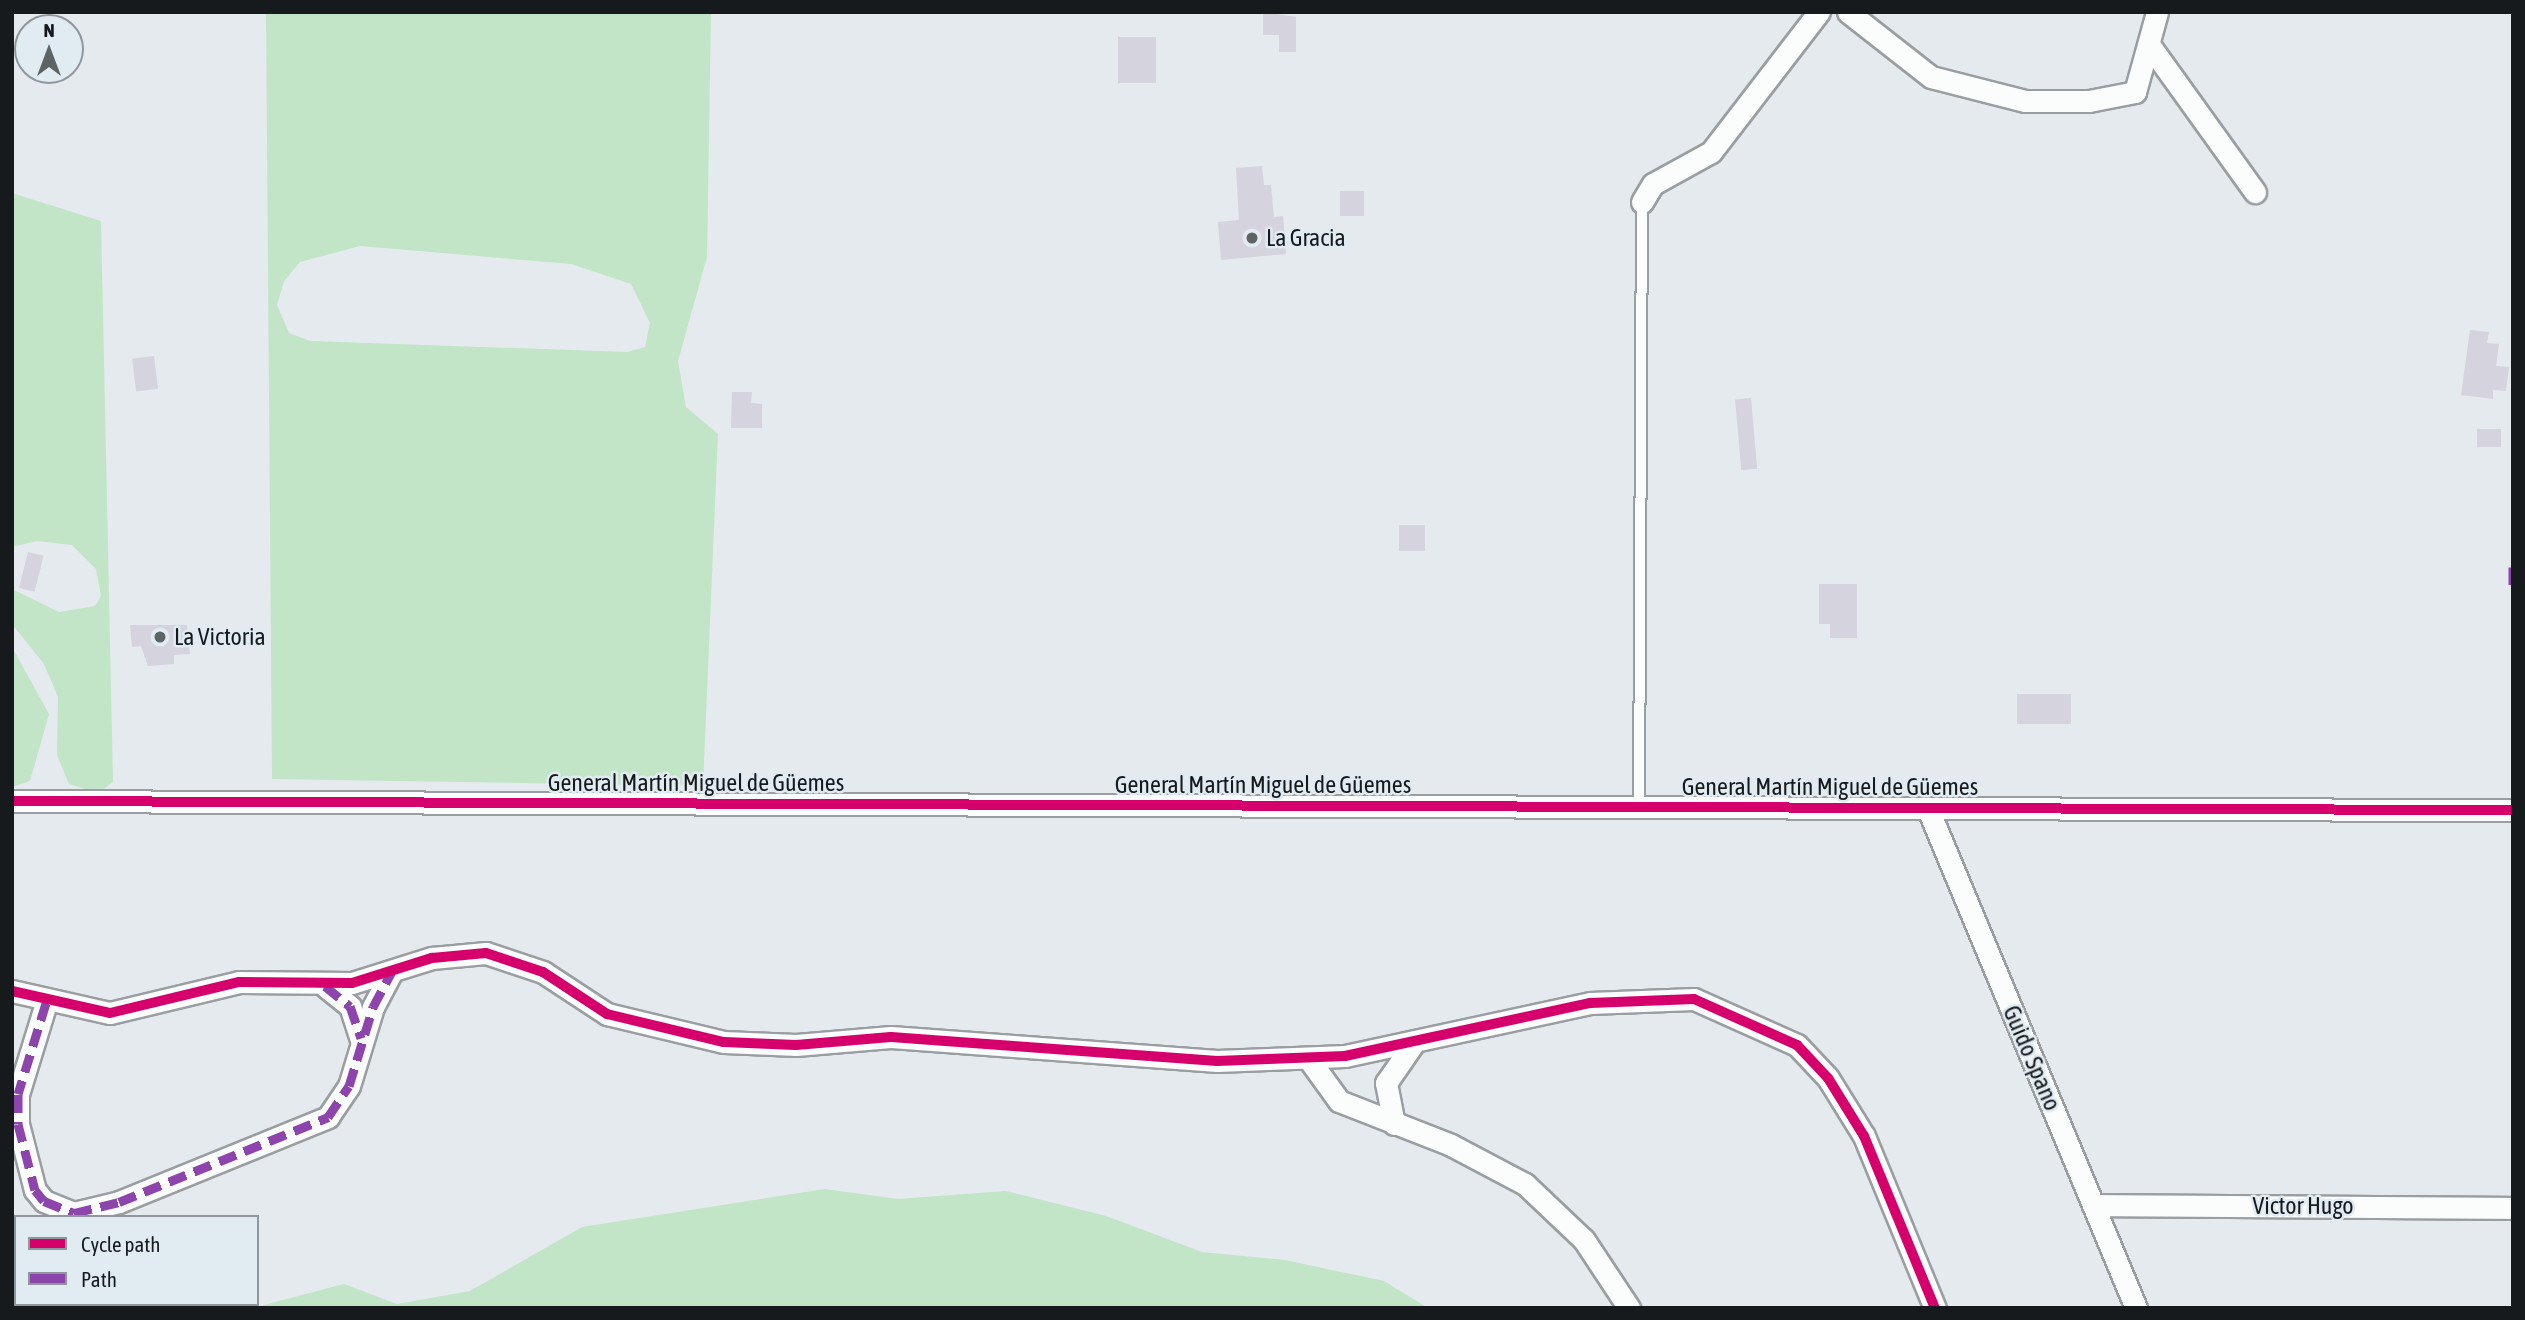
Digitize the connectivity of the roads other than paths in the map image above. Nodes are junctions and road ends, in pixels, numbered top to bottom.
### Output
1 (1819, 12) edge
2 (1848, 12) edge
3 (2157, 12) edge
4 (2150, 46) junction
5 (2255, 192) dead end
6 (1642, 202) joint
7 (12, 801) edge
8 (1639, 808) junction
9 (1928, 809) junction
10 (2513, 810) edge
11 (392, 972) junction
12 (324, 986) junction
13 (12, 991) edge
14 (46, 1003) junction
15 (361, 1042) junction
16 (1413, 1044) junction
17 (1308, 1058) junction
18 (1394, 1124) junction
19 (2093, 1205) junction
20 (2513, 1208) edge
21 (1629, 1308) edge
22 (1935, 1308) edge
23 (2136, 1308) edge

1 - 6 street
2 - 4 street
3 - 4 street
4 - 5 street
6 - 8 lane
7 - 8 street, General Martín Miguel de Güemes
8 - 9 street, General Martín Miguel de Güemes
9 - 10 street, General Martín Miguel de Güemes
9 - 19 street, Guido Spano
11 - 12 street
11 - 15 street
11 - 17 street
12 - 14 street
12 - 15 street
13 - 14 street
14 - 15 street
16 - 17 street
16 - 18 street
16 - 22 street
17 - 18 street
18 - 21 street
19 - 20 street, Victor Hugo
19 - 23 street, Guido Spano

